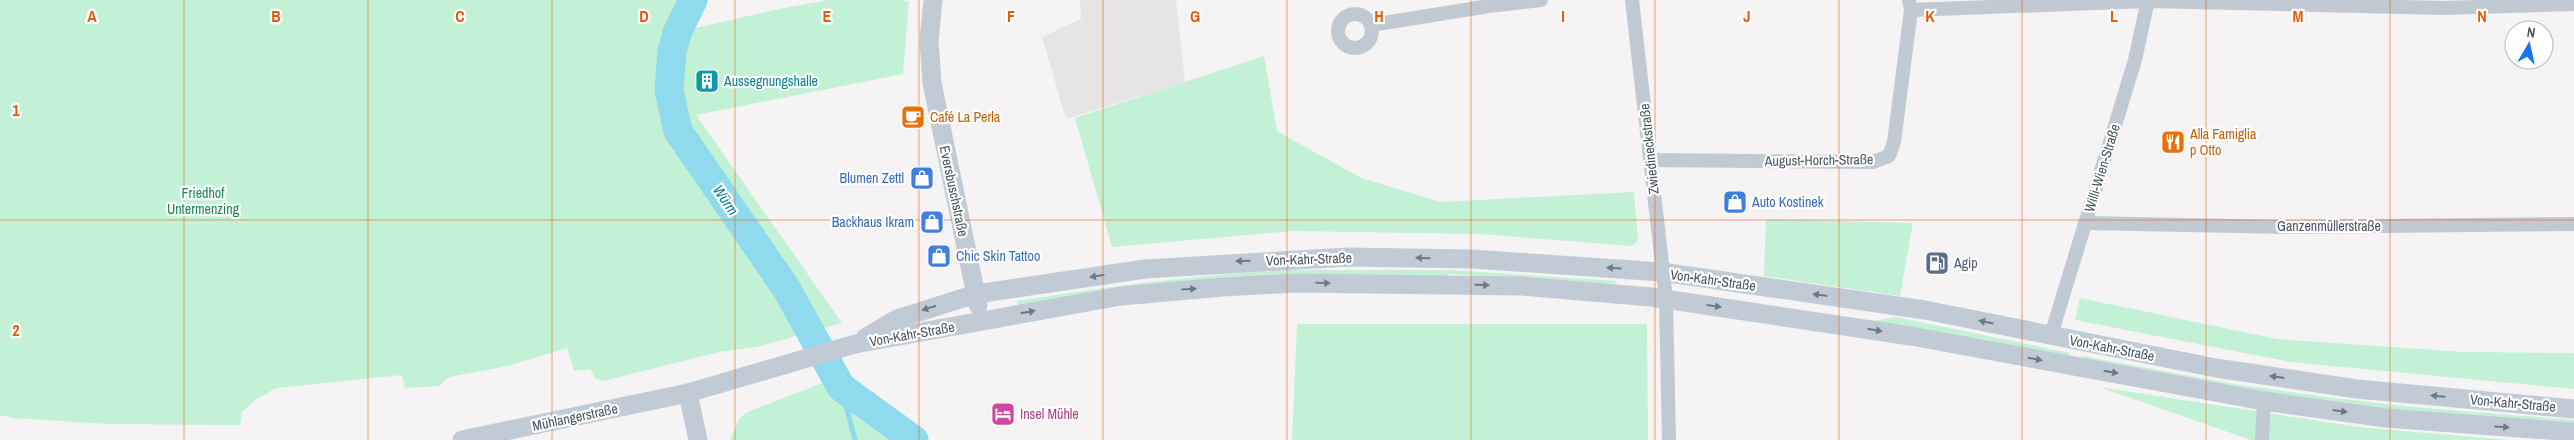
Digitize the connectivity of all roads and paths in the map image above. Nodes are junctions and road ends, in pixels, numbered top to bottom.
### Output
1 (933, 0) edge
2 (1541, 0) edge
3 (1632, 0) edge
4 (2148, 0) edge
5 (2443, 4) edge
6 (2574, 4) edge
7 (1910, 5) edge
8 (1371, 24) dead end
9 (1651, 160) junction
10 (2085, 223) junction
11 (2574, 224) edge
12 (1662, 272) junction
13 (976, 294) junction
14 (1666, 299) junction
15 (980, 321) junction
16 (2051, 336) junction
17 (855, 344) junction
18 (688, 393) junction
19 (2264, 402) junction
20 (2574, 409) edge
21 (2574, 432) edge
22 (462, 440) edge
23 (698, 440) edge
24 (1669, 440) edge
25 (2262, 440) edge

1 - 13 main road, Eversbuschstraße
2 - 8 street
3 - 9 street, Zwiedineckstraße
4 - 5 street
4 - 7 street
4 - 10 street, Willi-Wien-Straße
5 - 6 street
7 - 9 street, August-Horch-Straße
9 - 12 street, Zwiedineckstraße
10 - 11 street, Ganzenmüllerstraße
10 - 16 street, Willi-Wien-Straße
12 -> 13 main road, Von-Kahr-Straße
12 - 14 street, Zwiedineckstraße
16 -> 12 main road, Von-Kahr-Straße
13 - 15 main road, Eversbuschstraße
13 -> 17 main road, Von-Kahr-Straße
15 -> 14 main road, Von-Kahr-Straße
14 -> 19 main road, Von-Kahr-Straße
14 - 24 street, Zwiedineckstraße
15 - 17 main road, Von-Kahr-Straße
20 -> 16 main road, Von-Kahr-Straße
17 - 18 main road, Von-Kahr-Straße
18 - 22 main road, Mühlangerstraße
18 - 23 main road
19 -> 21 main road, Von-Kahr-Straße
19 - 25 street

